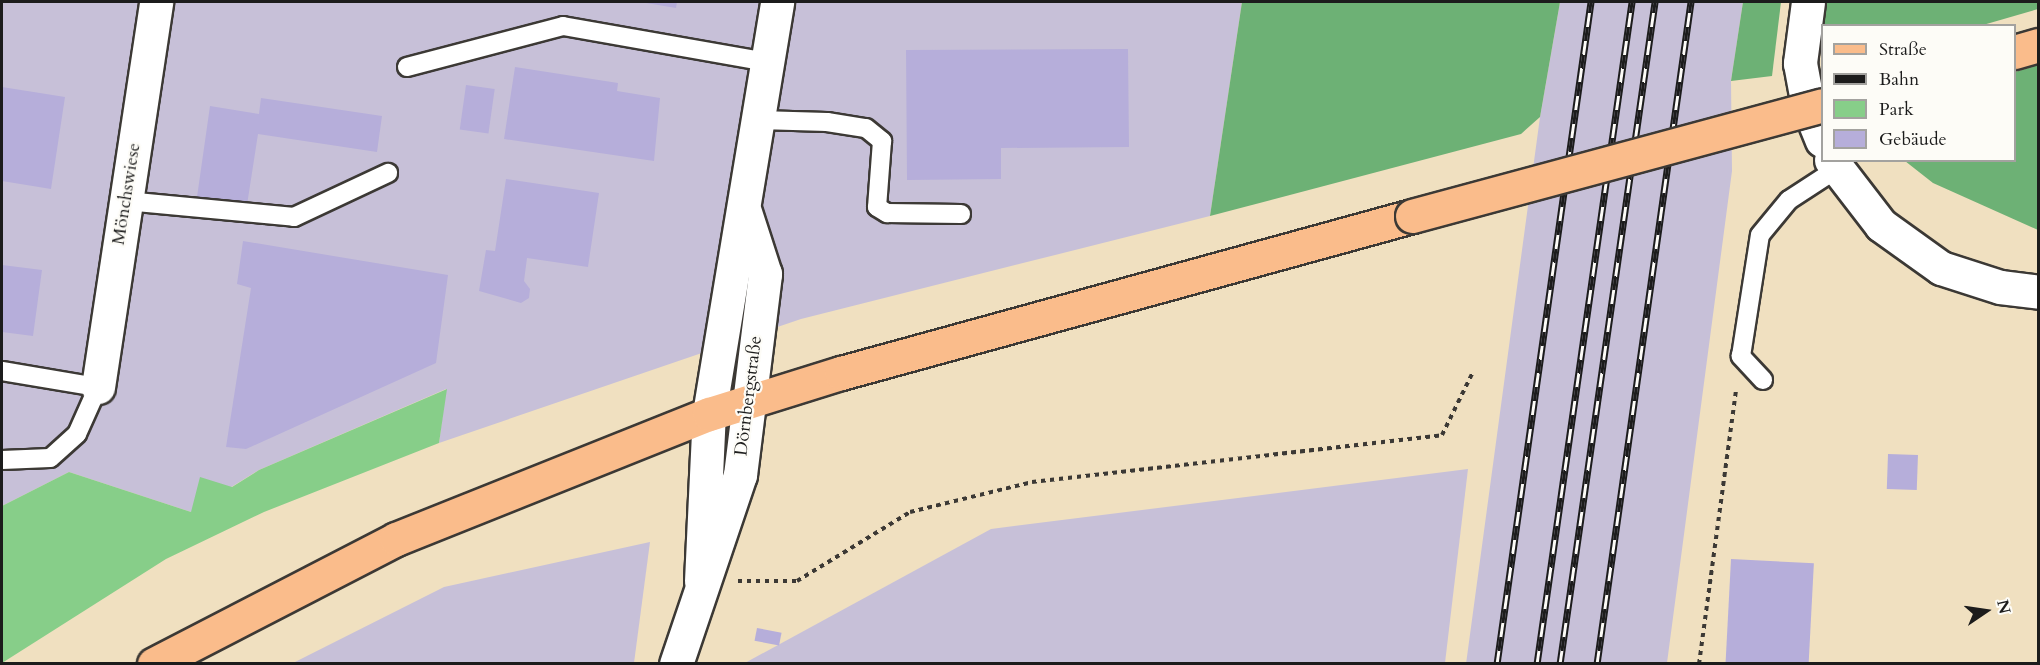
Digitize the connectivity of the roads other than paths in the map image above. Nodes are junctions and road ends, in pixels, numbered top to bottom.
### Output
1 (156, 2) edge
2 (777, 2) edge
3 (1808, 2) edge
4 (2038, 45) edge
5 (2016, 51) edge
6 (768, 62) junction
7 (407, 67) dead end
8 (1821, 105) edge
9 (759, 120) junction
10 (1821, 138) edge
11 (1824, 162) edge
12 (1833, 162) edge
13 (388, 174) dead end
14 (126, 201) junction
15 (743, 207) junction
16 (961, 214) dead end
17 (2038, 292) edge
18 (2, 371) edge
19 (1763, 380) dead end
20 (98, 387) junction
21 (747, 402) junction
22 (709, 414) junction
23 (2, 460) edge
24 (701, 581) junction
25 (154, 663) edge
26 (676, 663) edge

1 - 14 street, Mönchswiese
2 - 6 street, Dörnbergstraße
3 - 10 street
4 - 5 main road
6 - 7 lane
6 - 9 street, Dörnbergstraße
8 - 21 main road, bridge
9 - 15 street, Dörnbergstraße
9 - 16 lane
11 - 19 lane
12 - 17 street
13 - 14 lane
14 - 20 street, Mönchswiese
15 - 21 street, Dörnbergstraße
15 - 22 street, Dörnbergstraße
18 - 20 lane
20 - 23 lane
21 - 22 main road
21 - 24 street, Dörnbergstraße
22 - 24 street, Dörnbergstraße
22 - 25 main road
24 - 26 street, Dörnbergstraße

